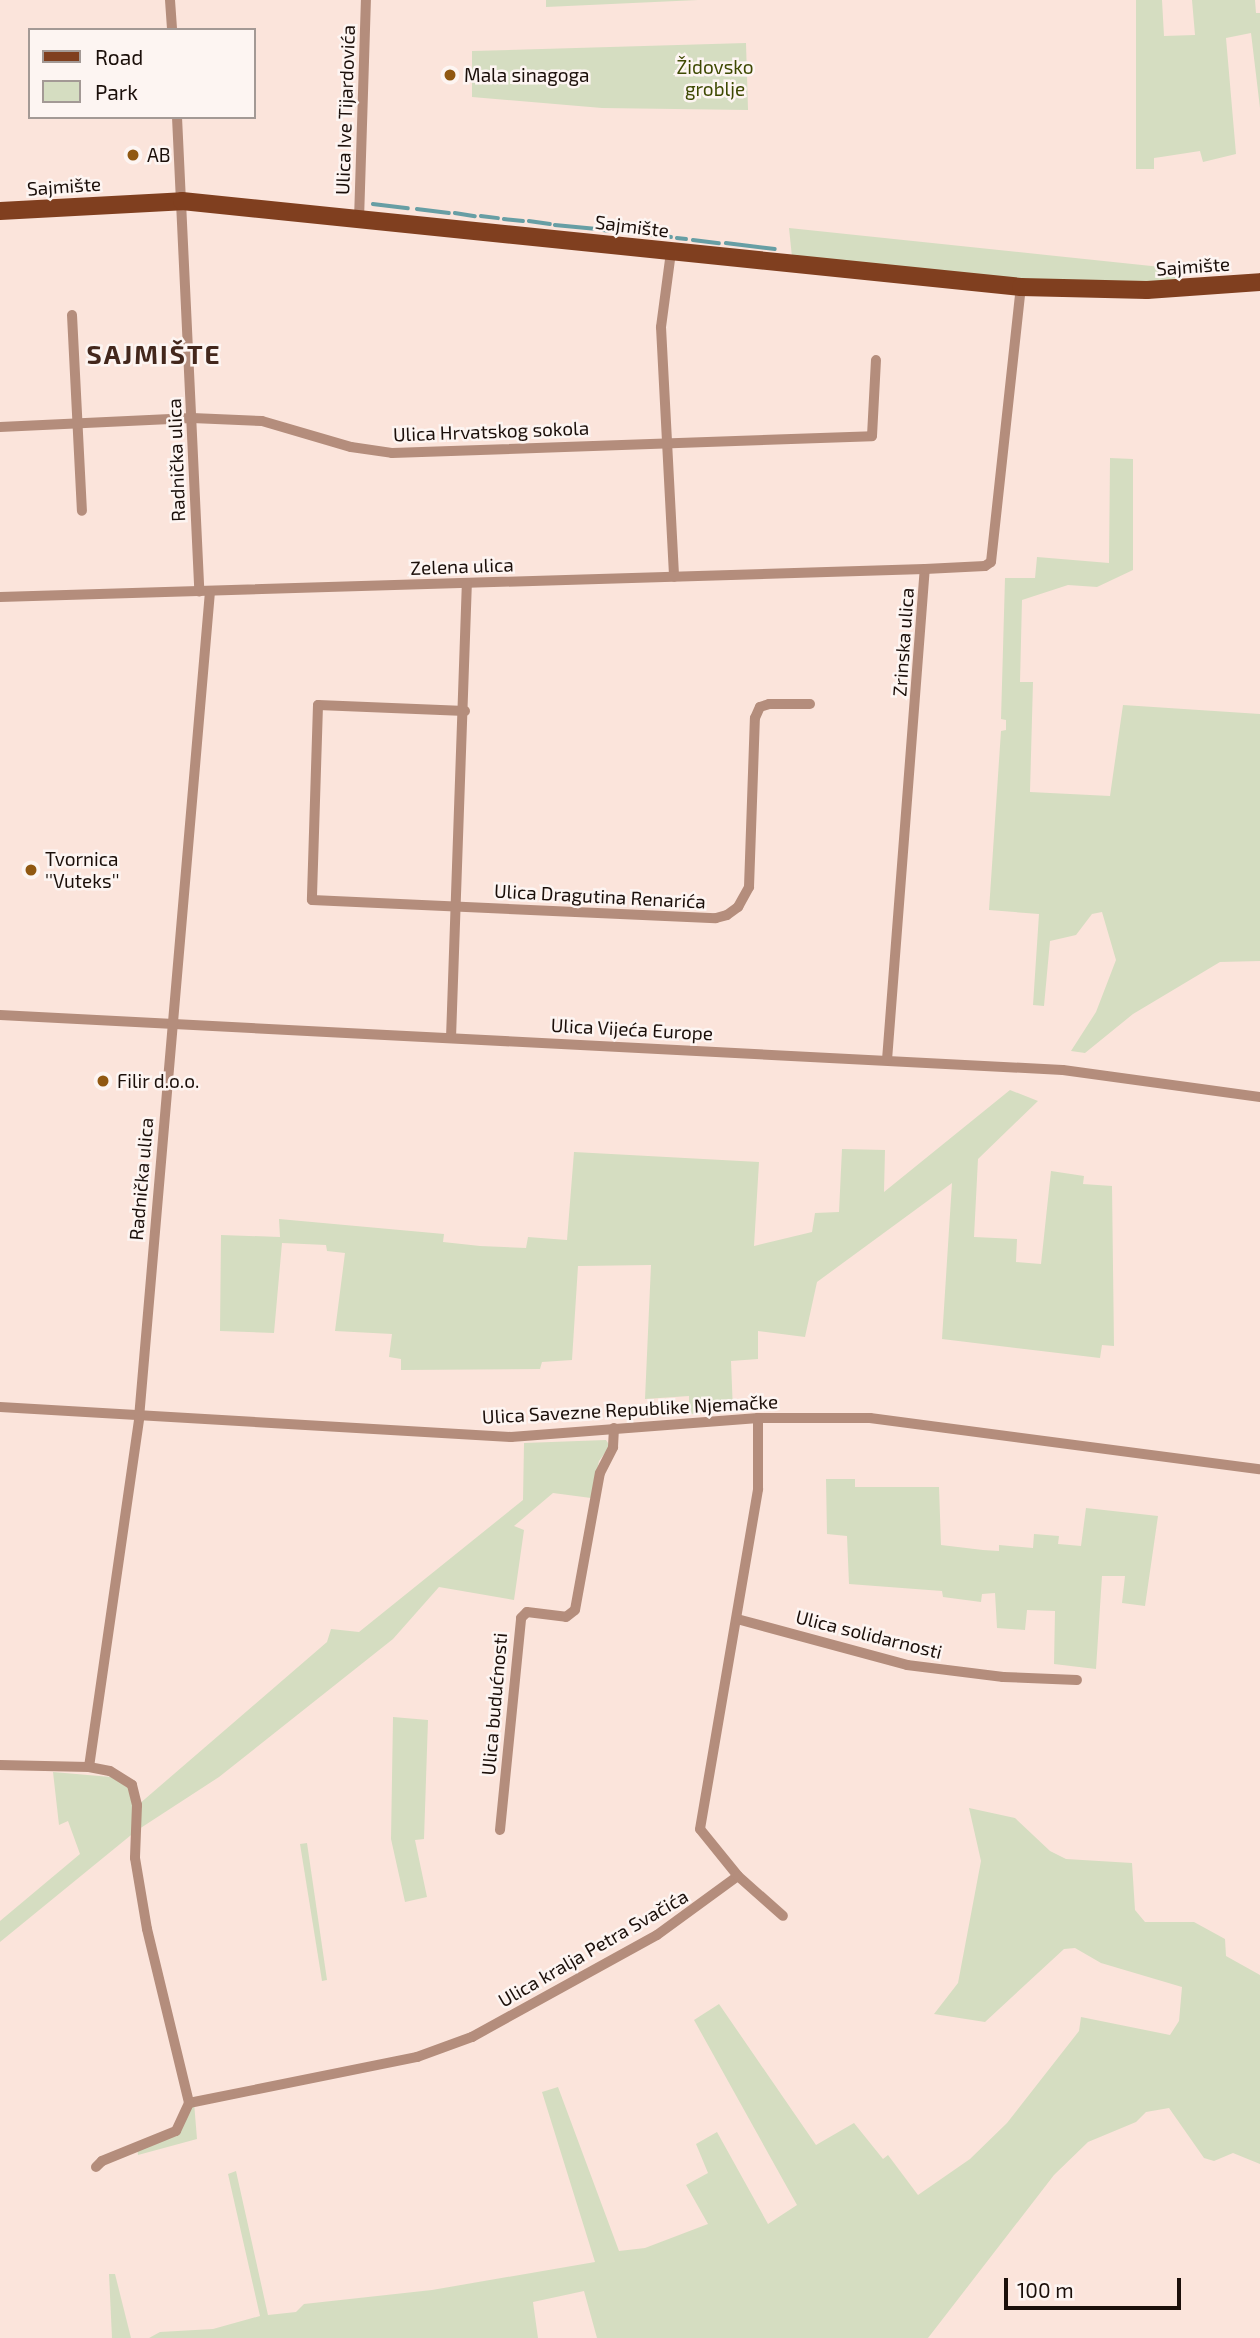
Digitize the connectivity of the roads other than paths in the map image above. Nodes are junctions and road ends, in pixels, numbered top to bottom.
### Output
1 (170, 0) edge
2 (366, 0) edge
3 (172, 28) edge
4 (177, 119) edge
5 (182, 201) junction
6 (0, 211) edge
7 (359, 220) junction
8 (671, 252) junction
9 (1260, 282) edge
10 (1021, 287) junction
11 (72, 315) dead end
12 (876, 360) dead end
13 (192, 418) junction
14 (78, 423) junction
15 (0, 426) edge
16 (669, 441) junction
17 (82, 510) dead end
18 (925, 569) junction
19 (674, 577) junction
20 (467, 584) junction
21 (204, 591) junction
22 (0, 597) edge
23 (810, 704) dead end
24 (465, 711) junction
25 (455, 907) junction
26 (0, 1015) edge
27 (173, 1024) junction
28 (450, 1038) junction
29 (887, 1060) junction
30 (1260, 1097) edge
31 (0, 1407) edge
32 (139, 1418) junction
33 (758, 1418) junction
34 (614, 1428) junction
35 (1260, 1469) edge
36 (737, 1619) junction
37 (1076, 1680) dead end
38 (0, 1765) edge
39 (89, 1767) junction
40 (500, 1830) dead end
41 (738, 1876) junction
42 (783, 1916) dead end
43 (195, 2102) junction
44 (96, 2167) dead end

1 - 3 street
2 - 7 street, Ulica Ive Tijardovića
4 - 5 street, Radnička ulica
5 - 6 main road, Sajmište
5 - 7 main road, Sajmište
5 - 13 street, Radnička ulica
7 - 8 main road, Sajmište
8 - 10 main road, Sajmište
8 - 16 street
9 - 10 main road, Sajmište
10 - 18 street, Zrinska ulica
11 - 14 street
12 - 16 street, Ulica Hrvatskog sokola
13 - 14 street, Ulica Hrvatskog sokola
13 - 16 street, Ulica Hrvatskog sokola
13 - 21 street, Radnička ulica
14 - 15 street, Ulica Hrvatskog sokola
14 - 17 street
16 - 19 street
18 - 19 street, Zelena ulica
18 - 29 street, Zrinska ulica
19 - 20 street, Zelena ulica
20 - 21 street, Zelena ulica
20 - 24 street
21 - 22 street, Zelena ulica
21 - 27 street, Radnička ulica
23 - 25 street, Ulica Dragutina Renarića
24 - 25 street
24 - 25 street
25 - 28 street
26 - 27 street, Ulica Vijeća Europe
27 - 28 street, Ulica Vijeća Europe
27 - 32 street, Radnička ulica
28 - 29 street, Ulica Vijeća Europe
29 - 30 street, Ulica Vijeća Europe
31 - 32 street, Ulica Savezne Republike Njemačke
32 - 34 street, Ulica Savezne Republike Njemačke
32 - 39 street, Radnička ulica
33 - 34 street, Ulica Savezne Republike Njemačke
33 - 35 street, Ulica Savezne Republike Njemačke
33 - 36 street
34 - 40 street, Ulica budućnosti
36 - 37 street, Ulica solidarnosti
36 - 41 street
38 - 39 street
39 - 43 street
41 - 42 street
41 - 43 street, Ulica kralja Petra Svačića
43 - 44 street

